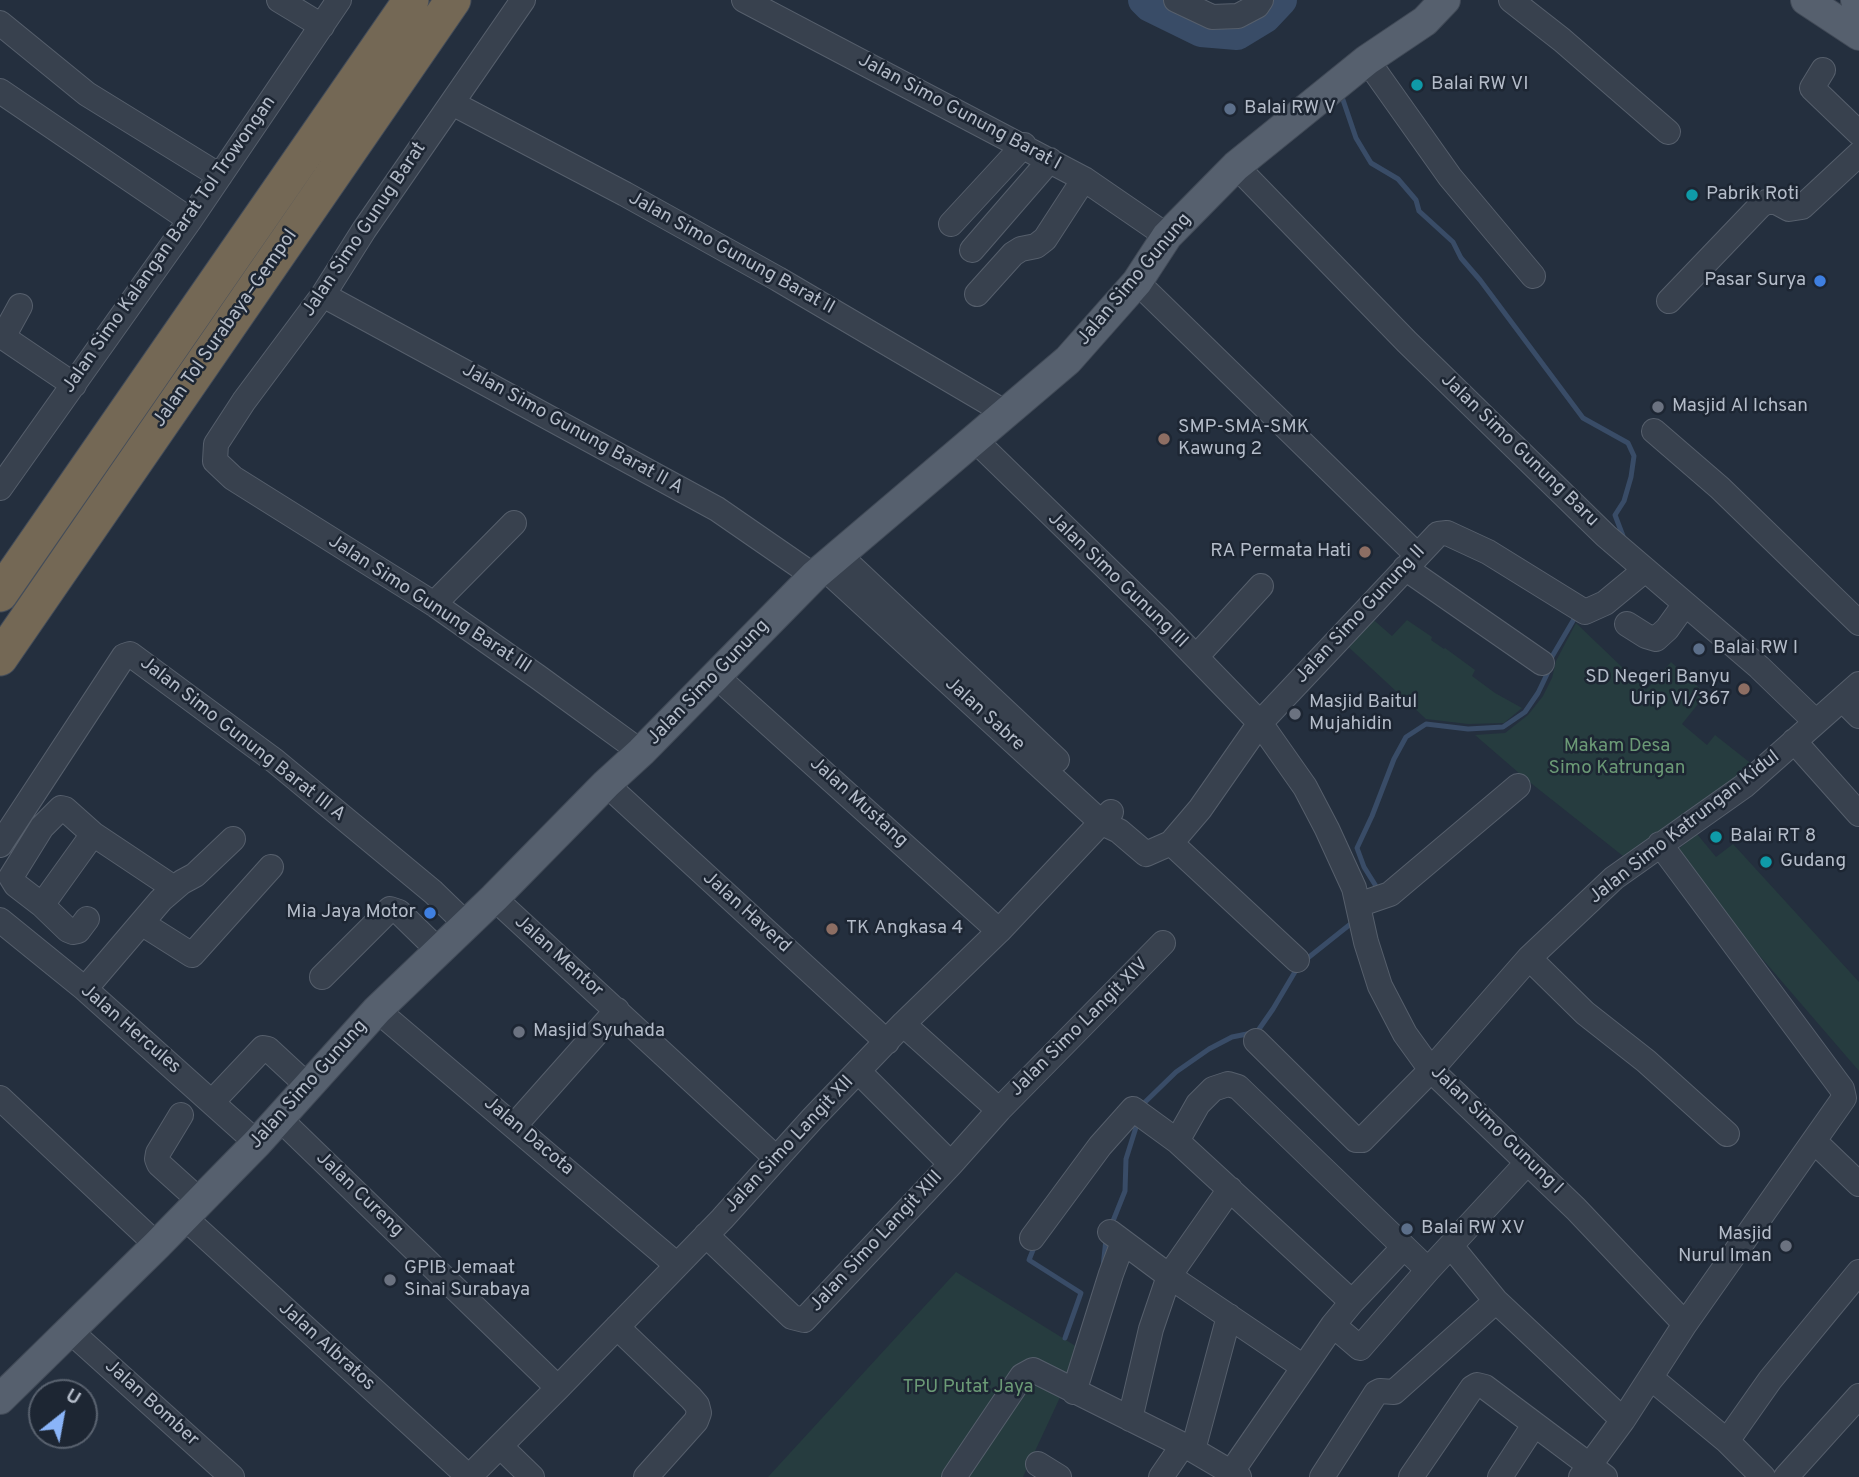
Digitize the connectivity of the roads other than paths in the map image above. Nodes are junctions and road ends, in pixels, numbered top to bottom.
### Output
1 (279, 0) edge
2 (339, 0) edge
3 (411, 0) edge
4 (453, 0) edge
5 (523, 0) edge
6 (744, 0) edge
7 (1176, 0) edge
8 (1261, 0) edge
9 (1445, 0) edge
10 (1511, 0) edge
11 (1806, 0) edge
12 (0, 23) edge
13 (321, 26) junction
14 (1859, 35) edge
15 (1371, 65) junction
16 (1823, 70) dead end
17 (0, 91) edge
18 (452, 103) junction
19 (1668, 132) dead end
20 (1859, 133) edge
21 (1024, 145) junction
22 (1859, 154) edge
23 (1050, 160) junction
24 (1236, 166) junction
25 (220, 176) junction
26 (1084, 179) junction
27 (190, 220) junction
28 (951, 224) dead end
29 (1167, 236) junction
30 (972, 250) dead end
31 (1533, 276) dead end
32 (1137, 282) junction
33 (977, 294) dead end
34 (324, 295) junction
35 (1669, 301) dead end
36 (20, 306) dead end
37 (1, 336) edge
38 (74, 384) junction
39 (1006, 413) junction
40 (1654, 431) dead end
41 (974, 439) junction
42 (215, 461) joint
43 (0, 488) edge
44 (514, 523) dead end
45 (1411, 561) junction
46 (1637, 562) junction
47 (825, 565) junction
48 (1261, 586) dead end
49 (0, 594) edge
50 (434, 604) junction
51 (1685, 604) junction
52 (1859, 623) edge
53 (1627, 624) dead end
54 (1196, 657) junction
55 (0, 658) edge
56 (1542, 663) dead end
57 (716, 676) junction
58 (1853, 699) edge
59 (1816, 722) junction
60 (1260, 723) junction
61 (1794, 741) junction
62 (641, 752) junction
63 (606, 784) junction
64 (1518, 786) dead end
65 (1859, 814) edge
66 (1110, 822) junction
67 (93, 834) junction
68 (233, 839) dead end
69 (1171, 843) junction
70 (1660, 844) junction
71 (0, 845) edge
72 (271, 867) dead end
73 (174, 888) junction
74 (494, 898) junction
75 (43, 905) junction
76 (1367, 907) junction
77 (87, 919) dead end
78 (0, 920) edge
79 (466, 923) junction
80 (143, 924) junction
81 (999, 931) junction
82 (1163, 943) dead end
83 (439, 951) junction
84 (1530, 958) junction
85 (1297, 960) dead end
86 (322, 978) dead end
87 (85, 989) junction
88 (377, 1010) junction
89 (617, 1010) junction
90 (895, 1033) junction
91 (1256, 1041) dead end
92 (1431, 1070) junction
93 (858, 1071) junction
94 (309, 1087) junction
95 (0, 1098) edge
96 (212, 1102) junction
97 (999, 1110) junction
98 (181, 1115) dead end
99 (280, 1119) junction
100 (515, 1125) junction
101 (1727, 1134) dead end
102 (1177, 1141) junction
103 (1814, 1141) junction
104 (257, 1143) junction
105 (776, 1158) junction
106 (1527, 1163) junction
107 (951, 1164) junction
108 (1859, 1184) edge
109 (1230, 1189) junction
110 (192, 1209) junction
111 (706, 1235) junction
112 (1031, 1238) dead end
113 (157, 1245) junction
114 (1404, 1247) junction
115 (1451, 1247) junction
116 (677, 1265) junction
117 (1428, 1270) junction
118 (1859, 1272) edge
119 (1170, 1276) junction
120 (1496, 1301) junction
121 (1352, 1302) junction
122 (1228, 1316) junction
123 (1685, 1324) junction
124 (1333, 1325) junction
125 (617, 1327) junction
126 (69, 1330) junction
127 (1302, 1366) junction
128 (1651, 1378) junction
129 (558, 1388) junction
130 (1074, 1392) junction
131 (1859, 1396) edge
132 (0, 1399) edge
133 (1130, 1419) junction
134 (1623, 1420) junction
135 (1534, 1425) junction
136 (1727, 1441) junction
137 (500, 1446) junction
138 (1188, 1447) junction
139 (1592, 1472) edge
140 (1233, 1475) edge
141 (232, 1477) edge
142 (469, 1477) edge
143 (532, 1477) edge
144 (646, 1477) edge
145 (954, 1477) edge
146 (1161, 1477) edge
147 (1322, 1477) edge
148 (1410, 1477) edge
149 (1500, 1477) edge
150 (1763, 1477) edge
151 (1786, 1477) edge

1 - 13 street
2 - 13 street, Jalan Simo Kalangan Barat Tol Trowongan
3 - 49 highway, Jalan Tol Surabaya–Gempol
4 - 55 highway, Jalan Tol Surabaya–Gempol
5 - 18 street, Jalan Simo Gunug Barat
6 - 21 street, Jalan Simo Gunung Barat I
7 - 8 street
9 - 15 main road, Jalan Simo Gunung
10 - 19 street
11 - 14 main road
12 - 25 street
13 - 25 street, Jalan Simo Kalangan Barat Tol Trowongan
15 - 24 main road, Jalan Simo Gunung
15 - 31 street
16 - 20 street
17 - 27 street
18 - 34 street, Jalan Simo Gunug Barat
18 - 39 street, Jalan Simo Gunung Barat II
21 - 23 street, Jalan Simo Gunung Barat I
21 - 28 street
22 - 35 street
23 - 26 street, Jalan Simo Gunung Barat I
23 - 30 street
24 - 29 main road, Jalan Simo Gunung
24 - 46 street, Jalan Simo Gunung Baru
25 - 27 street, Jalan Simo Kalangan Barat Tol Trowongan
26 - 29 street, Jalan Simo Gunung Barat I
26 - 33 street
27 - 38 street, Jalan Simo Kalangan Barat Tol Trowongan
29 - 32 main road, Jalan Simo Gunung
32 - 39 main road, Jalan Simo Gunung
32 - 45 street
34 - 42 street, Jalan Simo Gunug Barat
34 - 47 street, Jalan Simo Gunung Barat II A
36 - 37 street
37 - 38 street
38 - 43 street, Jalan Simo Kalangan Barat Tol Trowongan
39 - 41 main road, Jalan Simo Gunung
40 - 52 street
41 - 47 main road, Jalan Simo Gunung
41 - 54 street, Jalan Simo Gunung III
42 - 50 street, Jalan Simo Gunung Barat III
44 - 50 street
45 - 46 street, Jalan Simo Gunung II
45 - 56 street
45 - 60 street, Jalan Simo Gunung II
46 - 51 street, Jalan Simo Gunung Baru
47 - 57 main road, Jalan Simo Gunung
47 - 66 street, Jalan Sabre
48 - 54 street
50 - 62 street, Jalan Simo Gunung Barat III
51 - 53 street
51 - 59 street, Jalan Simo Gunung Baru
54 - 60 street, Jalan Simo Gunung III
57 - 62 main road, Jalan Simo Gunung
57 - 81 street, Jalan Mustang
58 - 59 street, Jalan Simo Katrungan Kidul
59 - 61 street, Jalan Simo Katrungan Kidul
60 - 69 street, Jalan Simo Gunung II
60 - 76 street, Jalan Simo Gunung I
61 - 65 street
61 - 70 street, Jalan Simo Katrungan Kidul
62 - 63 main road, Jalan Simo Gunung
63 - 74 main road, Jalan Simo Gunung
63 - 90 street, Jalan Haverd
64 - 76 street
66 - 69 street, Jalan Sabre
66 - 81 street, Jalan Simo Langit XII
67 - 73 street
67 - 75 street
67 - 75 street
68 - 73 street
69 - 85 street
70 - 84 street, Jalan Simo Katrungan Kidul
70 - 103 street
71 - 79 street, Jalan Simo Gunung Barat III A
72 - 80 street
73 - 80 street
74 - 79 main road, Jalan Simo Gunung
74 - 89 street, Jalan Mentor
75 - 77 street
76 - 92 street, Jalan Simo Gunung I
78 - 87 street, Jalan Hercules
79 - 83 main road, Jalan Simo Gunung
80 - 87 street
81 - 90 street, Jalan Simo Langit XII
82 - 97 street, Jalan Simo Langit XIV
83 - 86 street
83 - 88 main road, Jalan Simo Gunung
84 - 92 street, Jalan Simo Katrungan Kidul
84 - 101 street
87 - 96 street, Jalan Hercules
88 - 94 main road, Jalan Simo Gunung
88 - 100 street, Jalan Dacota
89 - 100 street
89 - 105 street, Jalan Mentor
90 - 93 street, Jalan Simo Langit XII
90 - 97 street, Jalan Simo Langit XIV
91 - 92 street, Jalan Simo Katrungan Kidul
92 - 106 street, Jalan Simo Gunung I
93 - 105 street, Jalan Simo Langit XII
93 - 107 street, Jalan Simo Langit XIII
94 - 96 street
94 - 99 main road, Jalan Simo Gunung
95 - 113 street
96 - 104 street, Jalan Hercules
97 - 107 street
98 - 110 street, Jalan Albratos
99 - 104 main road, Jalan Simo Gunung
99 - 129 street, Jalan Cureng
100 - 116 street, Jalan Dacota
102 - 109 street
102 - 112 street
102 - 114 street
103 - 108 street
103 - 123 street
104 - 110 main road, Jalan Simo Gunung
105 - 111 street, Jalan Simo Langit XII
106 - 115 street
106 - 123 street, Jalan Simo Gunung I
107 - 111 street, Jalan Simo Langit XIII
109 - 119 street
109 - 121 street
110 - 113 main road, Jalan Simo Gunung
110 - 142 street, Jalan Albratos
111 - 116 street, Jalan Simo Langit XII
113 - 126 main road, Jalan Simo Gunung
114 - 117 street
114 - 121 street
115 - 117 street
115 - 120 street
116 - 125 street, Jalan Simo Langit XII
117 - 124 street
118 - 136 street
119 - 122 street
119 - 130 street
119 - 133 street
120 - 134 street
120 - 147 street
121 - 124 street
122 - 127 street
122 - 138 street
123 - 128 street
124 - 127 street
125 - 129 street, Jalan Simo Langit XII
125 - 144 street
126 - 132 main road, Jalan Simo Gunung
126 - 141 street, Jalan Bomber
127 - 140 street
128 - 134 street
128 - 136 street
129 - 137 street, Jalan Simo Langit XII
130 - 133 street
130 - 145 street
131 - 151 street
133 - 138 street
134 - 139 street
135 - 139 street
135 - 148 street
135 - 149 street
136 - 150 street
137 - 142 street, Jalan Simo Langit XII
137 - 143 street
138 - 140 street
138 - 146 street

